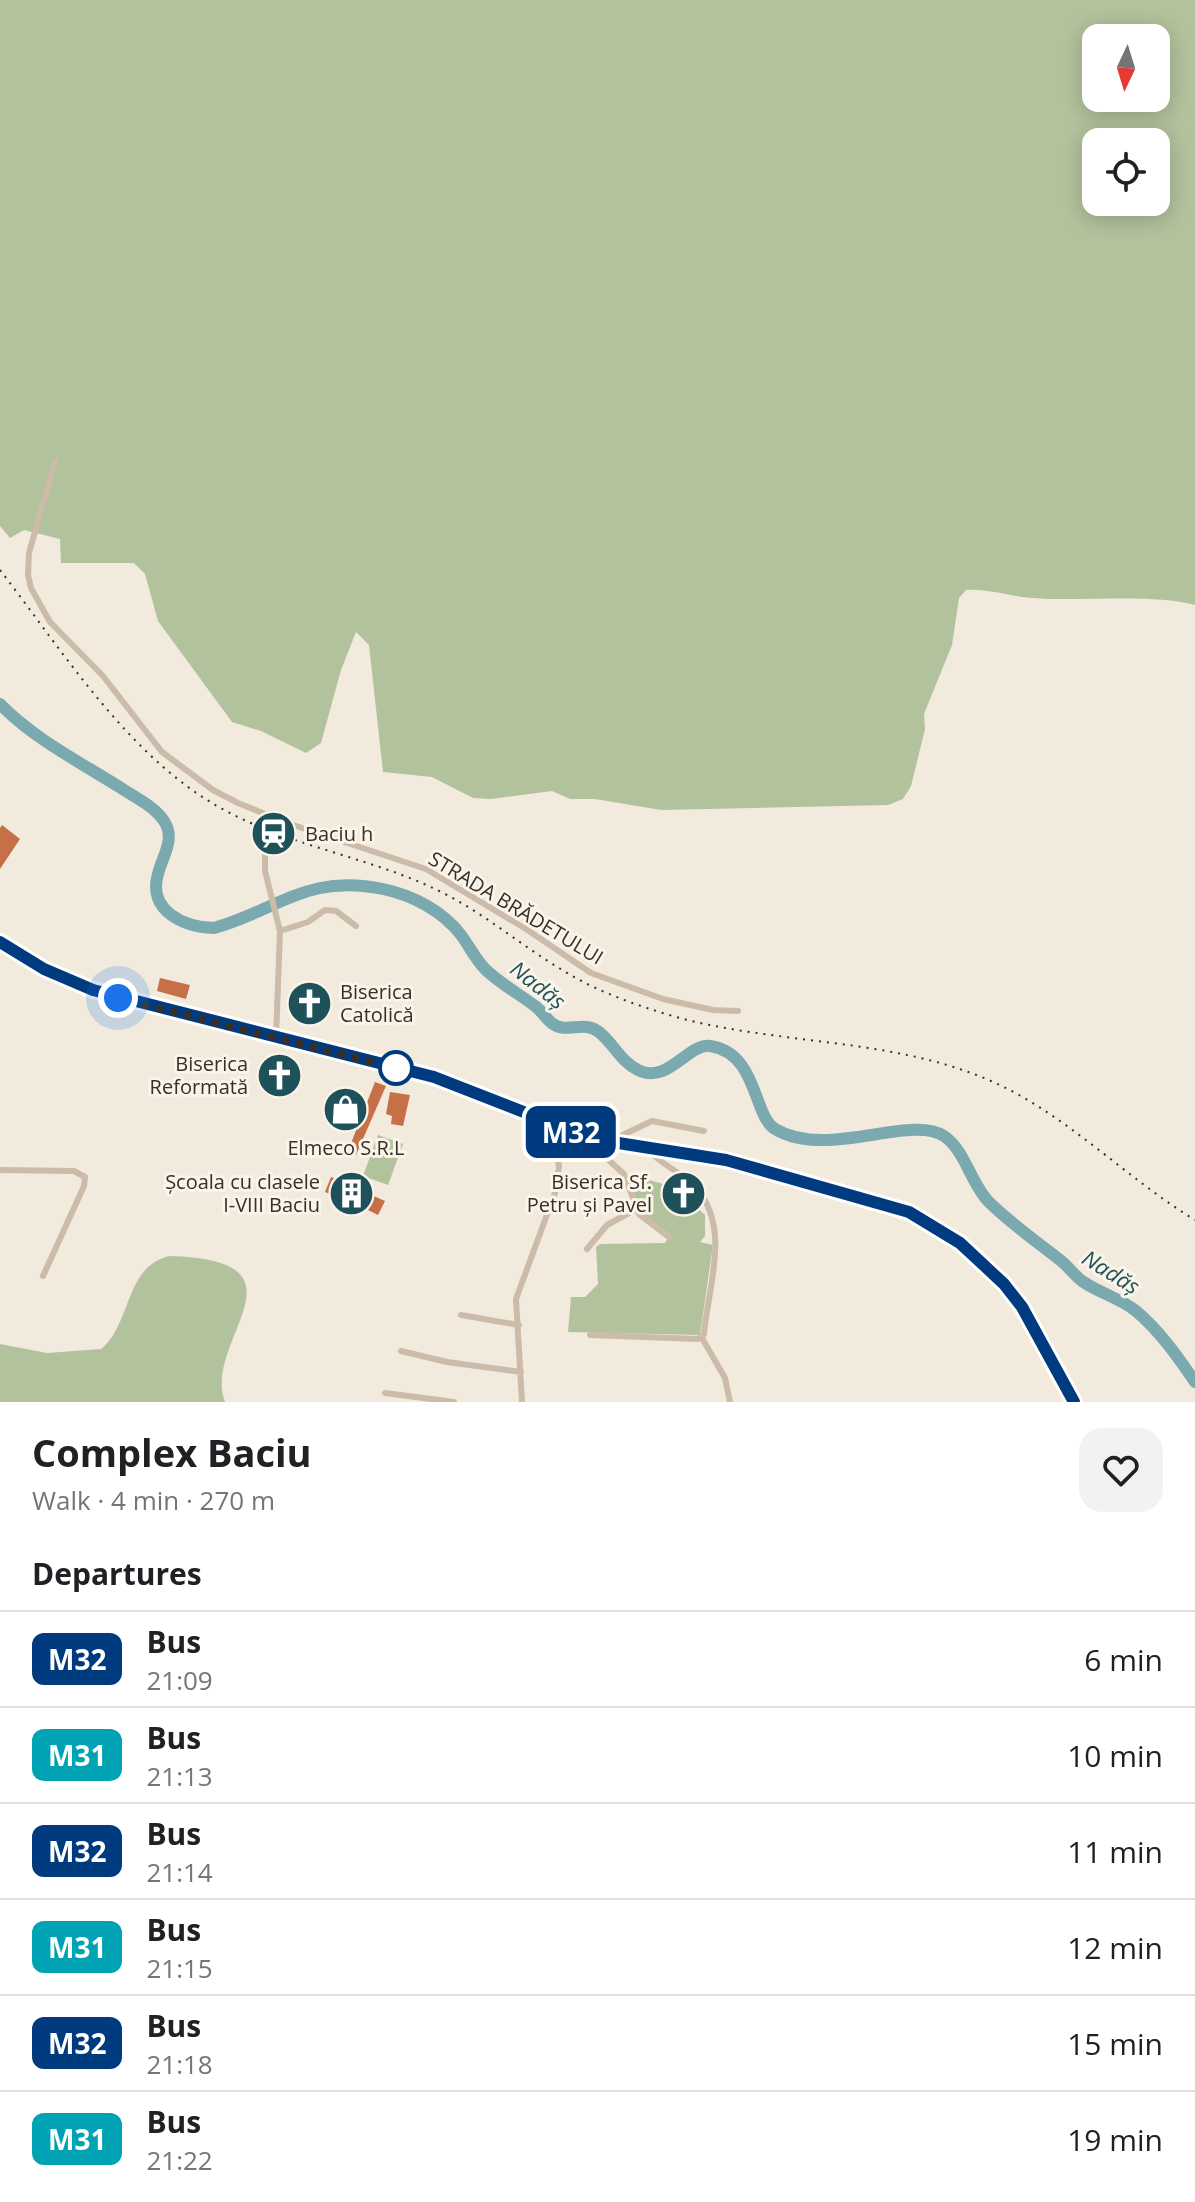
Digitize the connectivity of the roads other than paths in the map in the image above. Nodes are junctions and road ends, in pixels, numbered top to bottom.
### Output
1 (55, 461) dead end
2 (274, 817) junction
3 (356, 926) dead end
4 (280, 931) junction
5 (0, 942) edge
6 (738, 1011) dead end
7 (276, 1038) junction
8 (531, 1116) junction
9 (704, 1131) dead end
10 (593, 1139) junction
11 (607, 1142) junction
12 (648, 1149) junction
13 (0, 1170) edge
14 (636, 1209) junction
15 (669, 1237) dead end
16 (587, 1249) dead end
17 (43, 1276) dead end
18 (461, 1315) dead end
19 (519, 1325) junction
20 (590, 1335) dead end
21 (702, 1338) junction
22 (401, 1351) dead end
23 (521, 1372) junction
24 (385, 1393) dead end
25 (454, 1402) edge
26 (522, 1402) edge
27 (730, 1402) edge
28 (1074, 1402) edge

1 - 2 street, STRADA BRĂDETULUI
2 - 4 street
2 - 6 street, STRADA BRĂDETULUI
3 - 4 street
4 - 7 street
5 - 7 main road
7 - 8 main road
8 - 10 main road
8 - 19 street
9 - 11 street
10 - 11 main road
10 - 14 street
11 - 12 main road
12 - 21 street
12 - 28 main road
13 - 17 street
14 - 15 street
14 - 16 street
18 - 19 street
19 - 23 street
20 - 21 street
21 - 27 street
22 - 23 street
23 - 26 street
24 - 25 street

